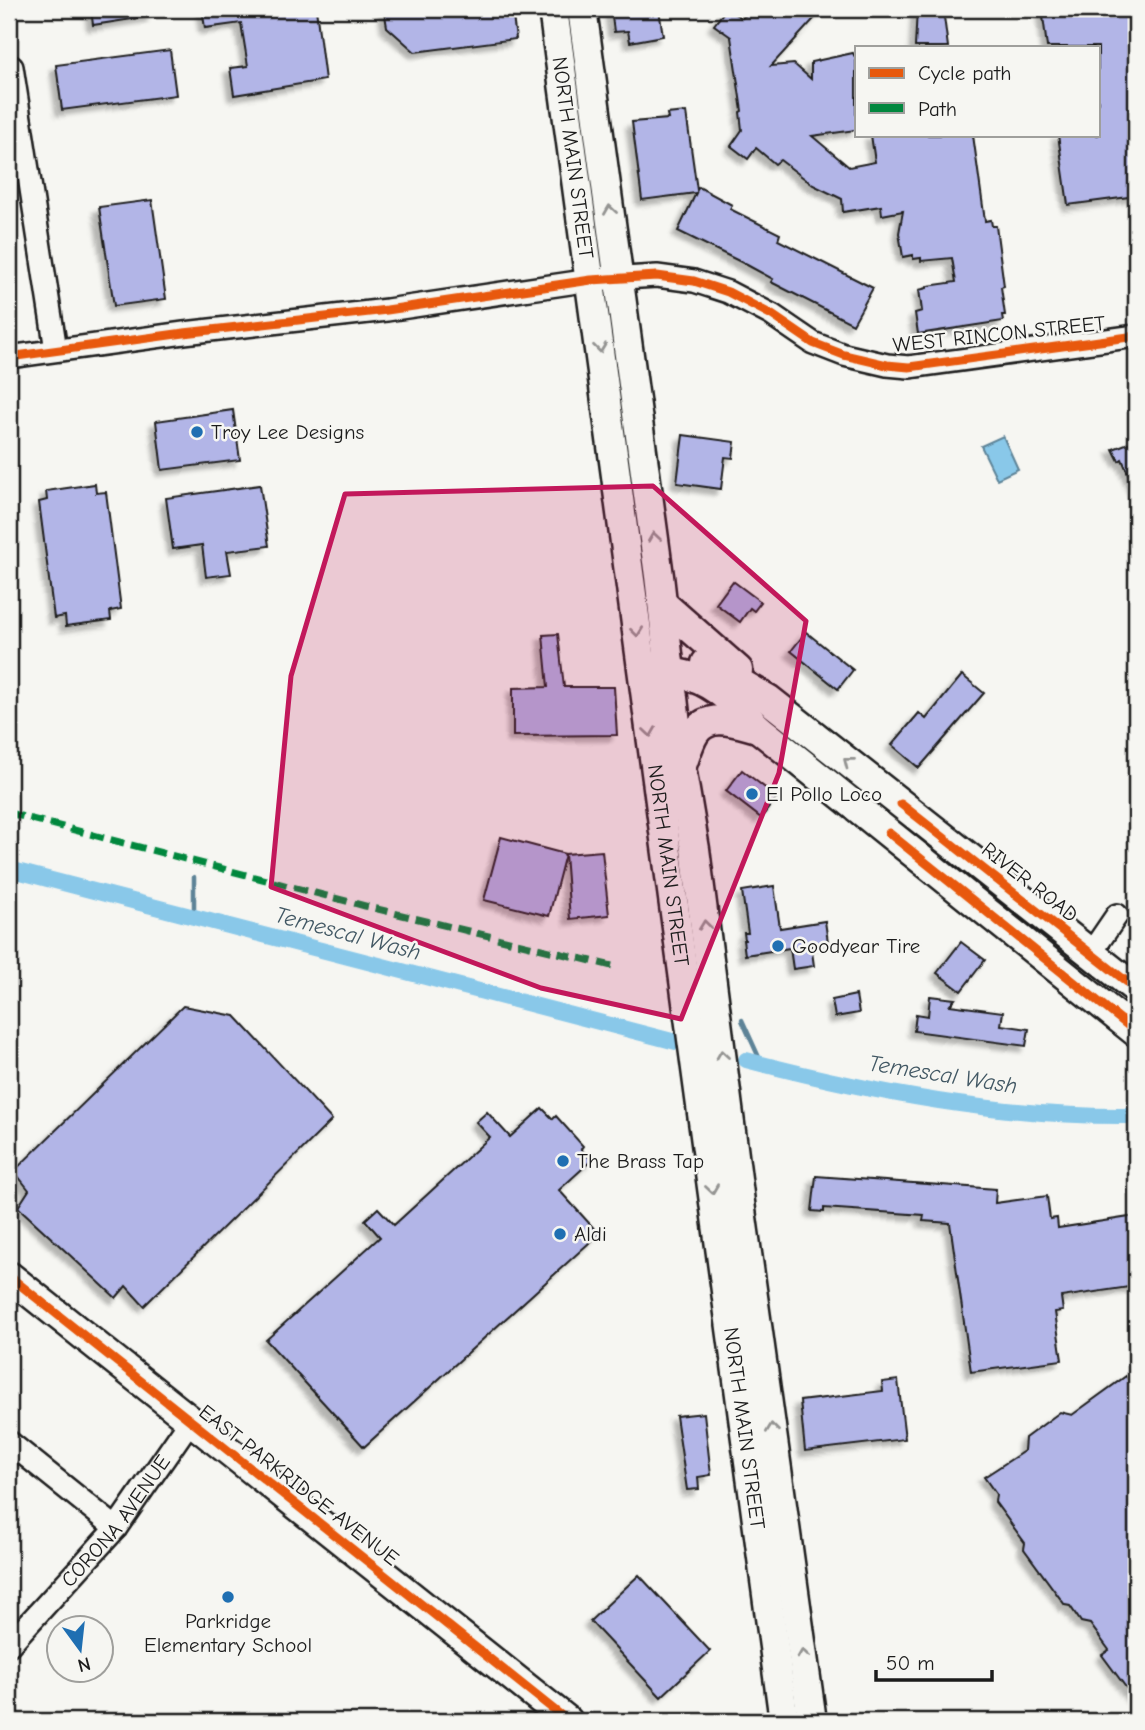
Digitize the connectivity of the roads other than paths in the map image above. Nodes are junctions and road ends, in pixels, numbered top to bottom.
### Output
1 (553, 9) edge
2 (582, 9) edge
3 (9, 65) edge
4 (619, 277) junction
5 (591, 280) junction
6 (1136, 336) edge
7 (56, 350) junction
8 (9, 357) edge
9 (663, 604) junction
10 (670, 663) junction
11 (641, 665) junction
12 (768, 699) junction
13 (758, 728) junction
14 (681, 767) junction
15 (923, 860) junction
16 (1117, 915) dead end
17 (1091, 953) junction
18 (1136, 989) edge
19 (700, 994) junction
20 (1103, 1004) junction
21 (1136, 1015) edge
22 (1136, 1032) edge
23 (717, 1120) junction
24 (9, 1276) edge
25 (190, 1420) junction
26 (9, 1442) edge
27 (116, 1528) junction
28 (9, 1645) edge
29 (568, 1721) edge
30 (784, 1721) edge
31 (812, 1721) edge

1 - 5 main road, NORTH MAIN STREET
4 -> 2 main road, NORTH MAIN STREET
3 - 7 street
4 - 5 street, WEST RINCON STREET
4 - 6 street, WEST RINCON STREET
9 -> 4 main road, NORTH MAIN STREET
5 - 7 street, WEST RINCON STREET
5 -> 11 main road, NORTH MAIN STREET
7 - 8 street, WEST RINCON STREET
9 - 10 main road, NORTH MAIN STREET
9 - 12 main road
10 - 11 main road, RIVER ROAD
10 - 12 main road, RIVER ROAD
10 - 13 main road, RIVER ROAD
10 - 14 main road, NORTH MAIN STREET
11 -> 19 main road, NORTH MAIN STREET
17 -> 12 main road, RIVER ROAD
13 - 14 main road
13 - 15 main road, RIVER ROAD
19 -> 14 main road, NORTH MAIN STREET
15 - 17 main road
15 - 20 main road, RIVER ROAD
16 - 17 street
17 - 18 main road, RIVER ROAD
19 - 23 main road, NORTH MAIN STREET
20 - 21 main road
20 - 22 main road, RIVER ROAD
23 -> 30 main road, NORTH MAIN STREET
31 -> 23 main road, NORTH MAIN STREET
24 - 25 main road, EAST PARKRIDGE AVENUE
25 - 27 street, CORONA AVENUE
25 - 29 main road, EAST PARKRIDGE AVENUE
26 - 27 street
27 - 28 street, CORONA AVENUE

